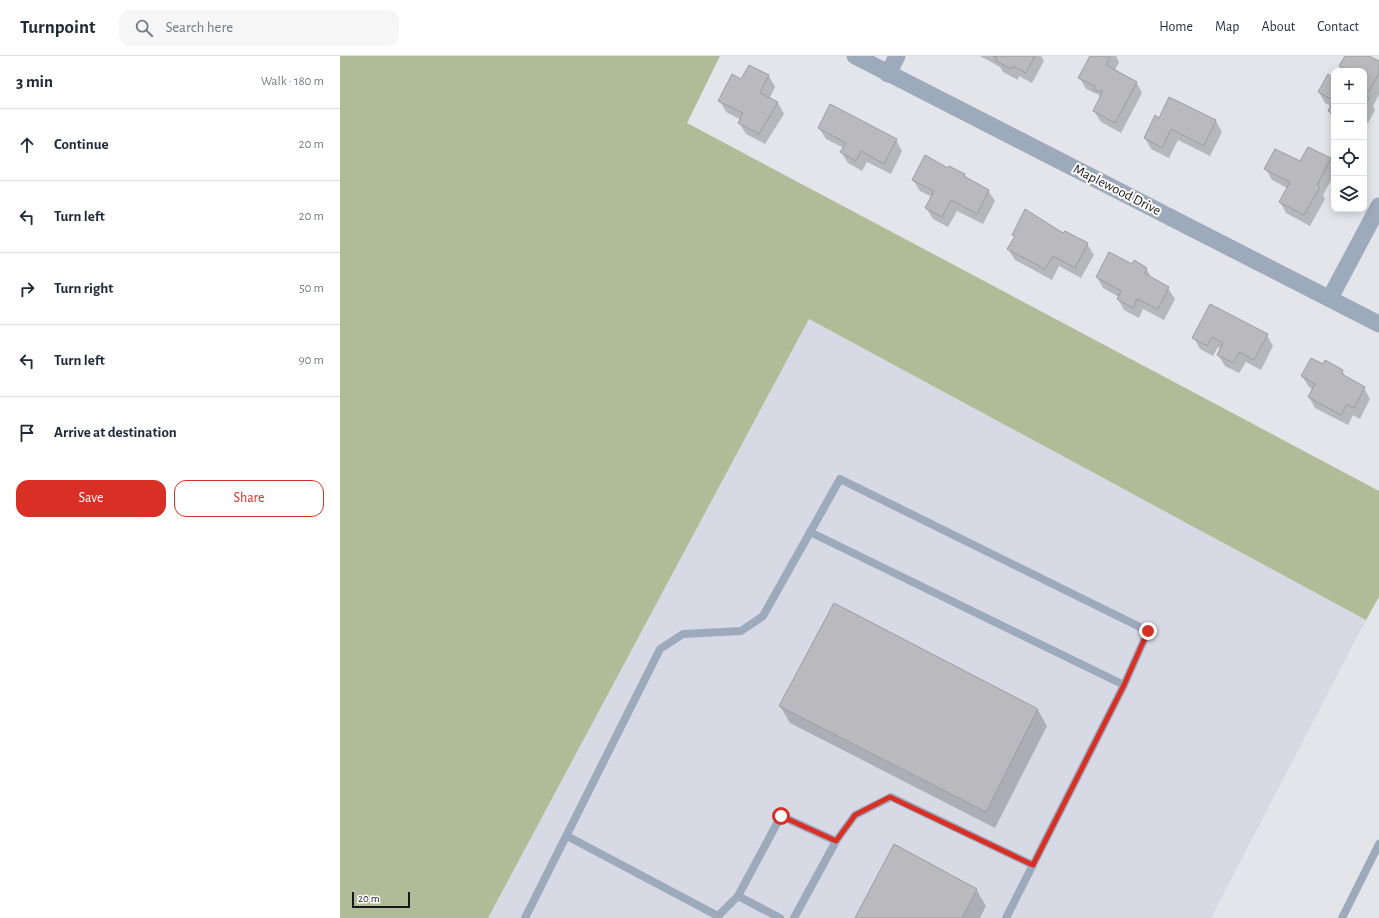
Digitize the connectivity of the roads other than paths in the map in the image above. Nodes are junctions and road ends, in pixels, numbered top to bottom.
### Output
1 (855, 56) edge
2 (897, 56) edge
3 (888, 74) junction
4 (1379, 206) edge
5 (1330, 298) junction
6 (1379, 324) edge
7 (810, 532) junction
8 (1124, 685) junction
9 (567, 836) junction
10 (836, 841) junction
11 (1379, 844) edge
12 (1033, 865) junction
13 (738, 896) junction
14 (717, 917) edge
15 (525, 918) edge
16 (780, 918) edge
17 (794, 918) edge
18 (1006, 918) edge
19 (1342, 918) edge

1 - 3 street, Maplewood Drive
2 - 3 street
3 - 5 street, Maplewood Drive
4 - 5 street
5 - 6 street, Maplewood Drive
7 - 8 lane
7 - 8 lane
7 - 9 lane
8 - 12 lane
9 - 14 lane
9 - 15 lane
10 - 12 lane
10 - 13 lane
10 - 17 lane
11 - 19 lane
12 - 18 lane
13 - 14 lane
13 - 16 lane

